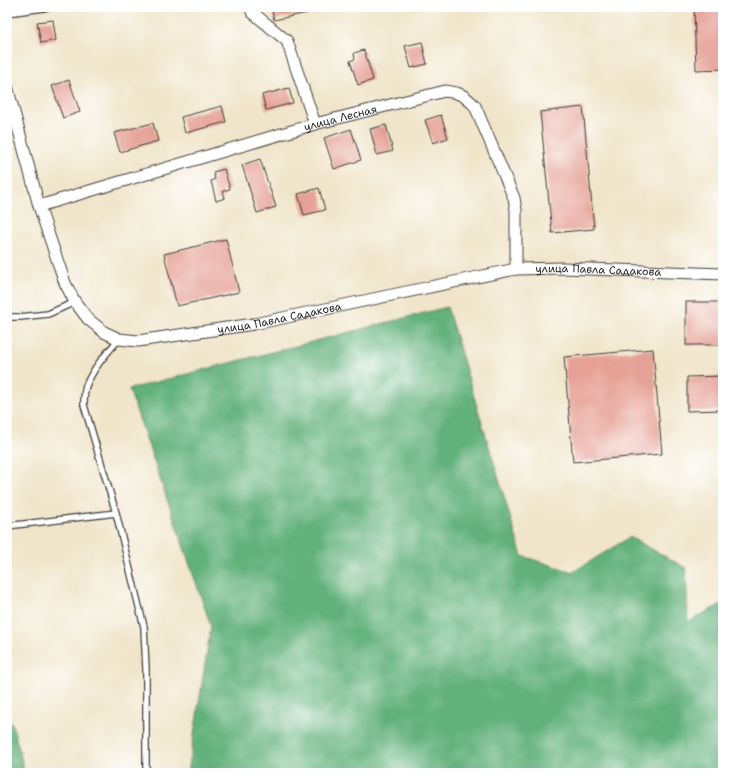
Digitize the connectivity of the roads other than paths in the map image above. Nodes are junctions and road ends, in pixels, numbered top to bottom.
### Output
1 (51, 7) edge
2 (251, 7) edge
3 (7, 13) edge
4 (7, 86) edge
5 (315, 124) junction
6 (39, 206) junction
7 (516, 269) junction
8 (723, 274) edge
9 (75, 302) junction
10 (7, 317) edge
11 (119, 339) junction
12 (116, 513) junction
13 (7, 526) edge
14 (146, 773) edge

1 - 3 lane
2 - 5 street
4 - 6 street, улица Павла Садакова
5 - 6 street, улица Лесная
5 - 7 street, улица Лесная
6 - 9 street, улица Павла Садакова
7 - 8 street, улица Павла Садакова
7 - 11 street, улица Павла Садакова
9 - 10 lane
9 - 11 street, улица Павла Садакова
11 - 12 lane
12 - 13 lane
12 - 14 lane

